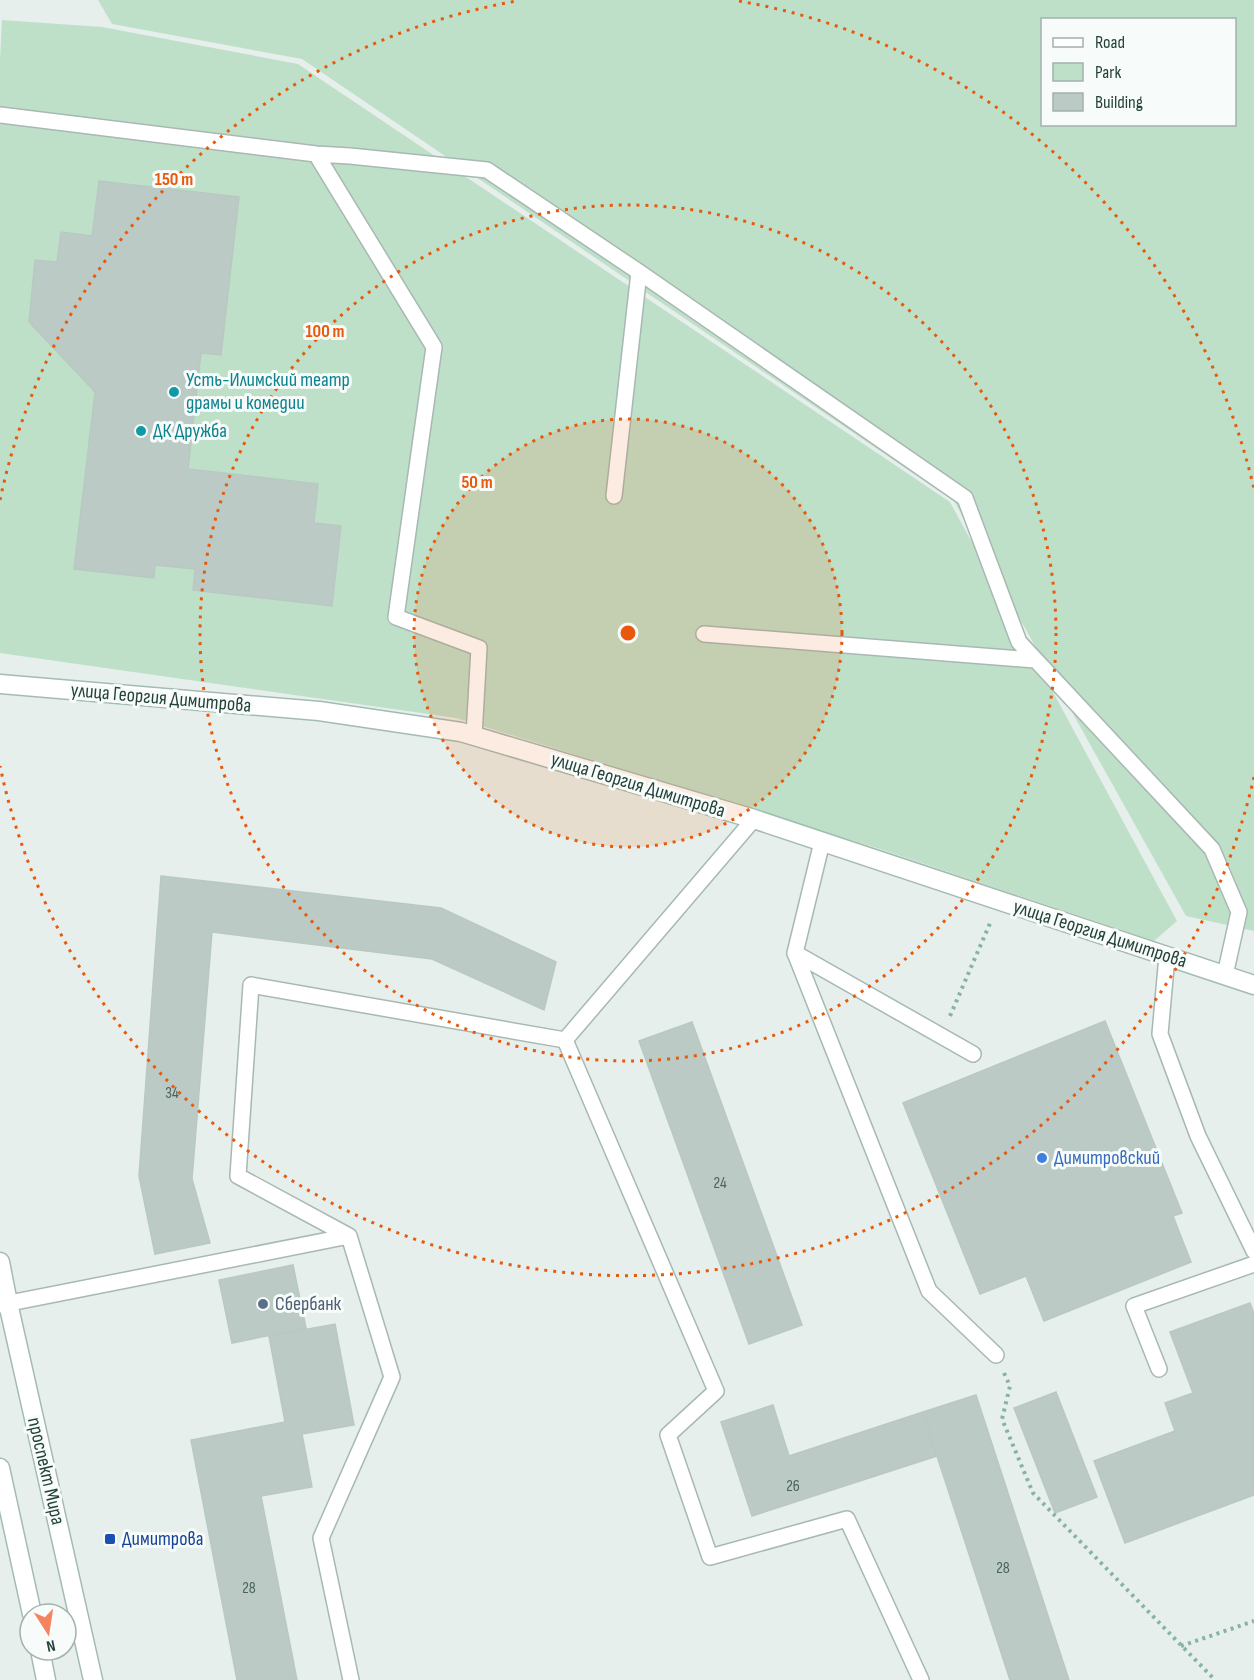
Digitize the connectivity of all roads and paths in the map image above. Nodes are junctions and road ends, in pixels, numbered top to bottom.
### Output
1 (0, 115) edge
2 (316, 154) junction
3 (639, 272) junction
4 (614, 496) dead end
5 (704, 634) dead end
6 (1035, 660) junction
7 (0, 684) edge
8 (474, 736) junction
9 (754, 819) junction
10 (822, 842) junction
11 (1001, 901) junction
12 (795, 953) junction
13 (1167, 956) junction
14 (1225, 975) junction
15 (1254, 985) edge
16 (941, 1036) junction
17 (565, 1040) junction
18 (973, 1054) dead end
19 (349, 1236) junction
20 (1254, 1251) edge
21 (0, 1262) edge
22 (1254, 1264) edge
23 (4, 1304) edge
24 (996, 1355) joint
25 (1159, 1369) dead end
26 (0, 1468) edge
27 (29, 1602) edge
28 (1254, 1621) edge
29 (1181, 1646) junction
30 (42, 1662) edge
31 (46, 1680) edge
32 (93, 1680) edge
33 (351, 1680) edge
34 (921, 1680) edge
35 (1215, 1680) edge

1 - 2 lane
2 - 3 lane
2 - 8 lane
3 - 4 lane
3 - 6 lane
5 - 6 lane
6 - 14 lane
7 - 8 street, улица Георгия Димитрова
8 - 9 street, улица Георгия Димитрова
9 - 10 street, улица Георгия Димитрова
9 - 17 lane
10 - 11 street, улица Георгия Димитрова
10 - 12 lane
11 - 13 street, улица Георгия Димитрова
11 - 16 path
12 - 16 lane
12 - 24 lane
13 - 14 street, улица Георгия Димитрова
13 - 20 lane
14 - 15 street, улица Георгия Димитрова
16 - 18 lane
17 - 19 lane
17 - 34 lane
19 - 23 lane
19 - 33 lane
21 - 23 street, проспект Мира
22 - 25 lane
23 - 32 street, проспект Мира
24 - 29 path
26 - 27 street
28 - 29 path
29 - 35 path
30 - 31 street

